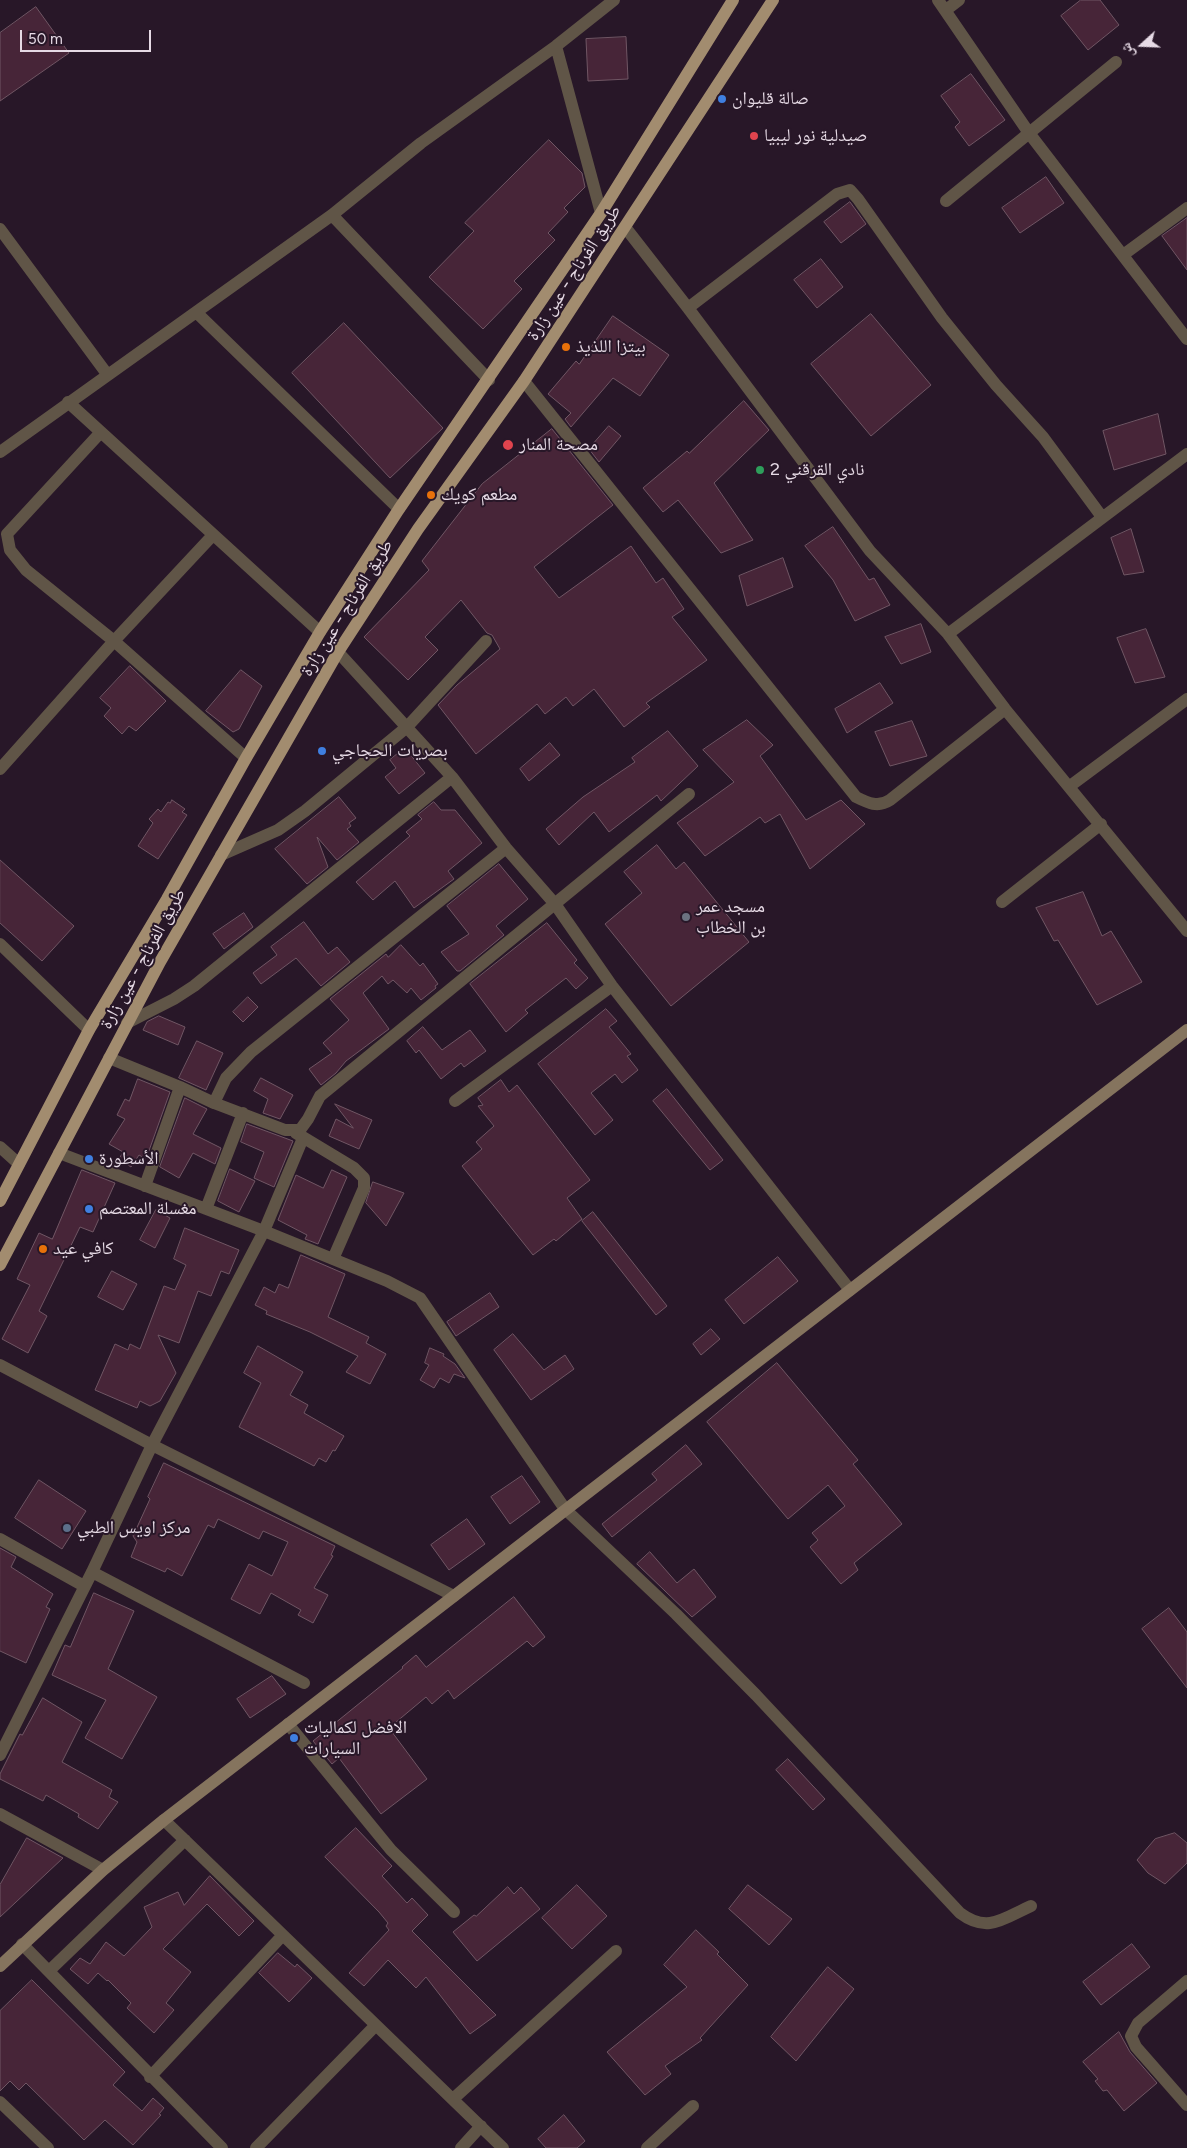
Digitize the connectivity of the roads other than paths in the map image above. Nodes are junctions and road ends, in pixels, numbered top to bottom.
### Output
1 (614, 0) edge
2 (733, 0) edge
3 (773, 0) edge
4 (960, 0) edge
5 (942, 5) edge
6 (556, 46) junction
7 (1116, 62) dead end
8 (1029, 132) junction
9 (946, 201) dead end
10 (1187, 208) edge
11 (601, 213) junction
12 (332, 215) junction
13 (625, 227) junction
14 (0, 229) edge
15 (1123, 255) junction
16 (688, 308) junction
17 (196, 312) junction
18 (1187, 338) edge
19 (107, 374) junction
20 (489, 380) junction
21 (524, 381) junction
22 (68, 402) junction
23 (101, 432) junction
24 (0, 452) edge
25 (1187, 454) edge
26 (399, 510) junction
27 (1102, 517) junction
28 (212, 535) junction
29 (320, 632) junction
30 (948, 634) junction
31 (114, 641) junction
32 (486, 641) dead end
33 (338, 652) junction
34 (1187, 699) edge
35 (1005, 709) junction
36 (407, 727) junction
37 (246, 758) junction
38 (0, 769) edge
39 (452, 777) junction
40 (1070, 786) junction
41 (689, 794) dead end
42 (1101, 824) junction
43 (506, 848) junction
44 (221, 855) junction
45 (1002, 902) dead end
46 (555, 904) junction
47 (1187, 931) edge
48 (0, 944) edge
49 (612, 986) junction
50 (127, 1022) junction
51 (88, 1030) junction
52 (1187, 1030) edge
53 (109, 1058) junction
54 (180, 1087) junction
55 (455, 1101) dead end
56 (214, 1103) junction
57 (243, 1114) junction
58 (298, 1134) junction
59 (0, 1147) edge
60 (59, 1153) junction
61 (19, 1164) junction
62 (145, 1186) junction
63 (0, 1201) edge
64 (206, 1209) junction
65 (264, 1231) junction
66 (333, 1259) junction
67 (0, 1266) edge
68 (850, 1290) junction
69 (0, 1365) edge
70 (152, 1444) junction
71 (565, 1509) junction
72 (0, 1540) edge
73 (92, 1572) junction
74 (84, 1586) junction
75 (454, 1596) junction
76 (304, 1682) dead end
77 (288, 1724) junction
78 (0, 1755) edge
79 (0, 1814) edge
80 (164, 1820) junction
81 (185, 1840) junction
82 (104, 1870) junction
83 (1031, 1906) dead end
84 (454, 1912) dead end
85 (282, 1936) junction
86 (22, 1944) junction
87 (616, 1951) dead end
88 (0, 1966) edge
89 (49, 1972) junction
90 (1187, 1981) edge
91 (375, 2026) junction
92 (150, 2077) junction
93 (453, 2099) junction
94 (0, 2102) edge
95 (1187, 2105) edge
96 (693, 2106) dead end
97 (481, 2126) junction
98 (48, 2148) edge
99 (222, 2148) edge
100 (256, 2148) edge
101 (460, 2148) edge
102 (503, 2148) edge
103 (647, 2148) edge

1 - 6 street
2 - 11 main road, طريق الفرناج - عين زارة
3 - 13 main road, طريق الفرناج - عين زارة
4 - 5 street
5 - 8 street
6 - 11 street
6 - 12 street
7 - 8 street
8 - 9 street
8 - 15 street
10 - 15 street
11 - 20 main road, طريق الفرناج - عين زارة
12 - 17 street
12 - 20 street
13 - 16 street
13 - 21 main road, طريق الفرناج - عين زارة
14 - 19 street
15 - 18 street
16 - 27 street
16 - 30 street
17 - 19 street
17 - 26 street
19 - 22 street
20 - 26 main road, طريق الفرناج - عين زارة
21 - 33 main road, طريق الفرناج - عين زارة
21 - 35 street
22 - 23 street
22 - 24 street
23 - 28 street
23 - 31 street
25 - 27 street
26 - 29 main road, طريق الفرناج - عين زارة
27 - 30 street
28 - 29 street
28 - 31 street
29 - 37 main road, طريق الفرناج - عين زارة
30 - 35 street
31 - 37 street
31 - 38 street
32 - 36 street
33 - 36 street
33 - 44 main road, طريق الفرناج - عين زارة
34 - 40 street
35 - 40 street
36 - 39 street
36 - 44 street
37 - 51 main road, طريق الفرناج - عين زارة
39 - 43 street
39 - 50 street
40 - 42 street
41 - 46 street
42 - 45 street
42 - 47 street
43 - 46 street
43 - 56 street
44 - 50 main road, طريق الفرناج - عين زارة
46 - 49 street
46 - 58 street
48 - 51 street
49 - 55 street
49 - 68 street
50 - 53 main road, طريق الفرناج - عين زارة
51 - 61 main road, طريق الفرناج - عين زارة
52 - 68 street
53 - 54 street
53 - 60 main road, طريق الفرناج - عين زارة
54 - 56 street
54 - 62 street
56 - 57 street
57 - 58 street
57 - 64 street
58 - 65 street
58 - 66 street
59 - 61 street
60 - 62 street
60 - 67 main road, طريق الفرناج - عين زارة
61 - 63 main road, طريق الفرناج - عين زارة
62 - 64 street
64 - 65 street
65 - 66 street
65 - 70 street
66 - 71 street
68 - 71 street
69 - 70 street
70 - 73 street
70 - 75 street
71 - 75 street
71 - 83 street
72 - 74 street
73 - 74 street
73 - 76 street
74 - 78 street
75 - 77 street
77 - 80 street
77 - 84 street
79 - 82 street
80 - 81 street
80 - 82 street
81 - 85 street
81 - 89 street
82 - 86 street
85 - 91 street
85 - 92 street
86 - 88 street
86 - 89 street
87 - 93 street
89 - 92 street
90 - 95 street
91 - 93 street
91 - 100 street
92 - 99 street
93 - 97 street
94 - 98 street
96 - 103 street
97 - 101 street
97 - 102 street

